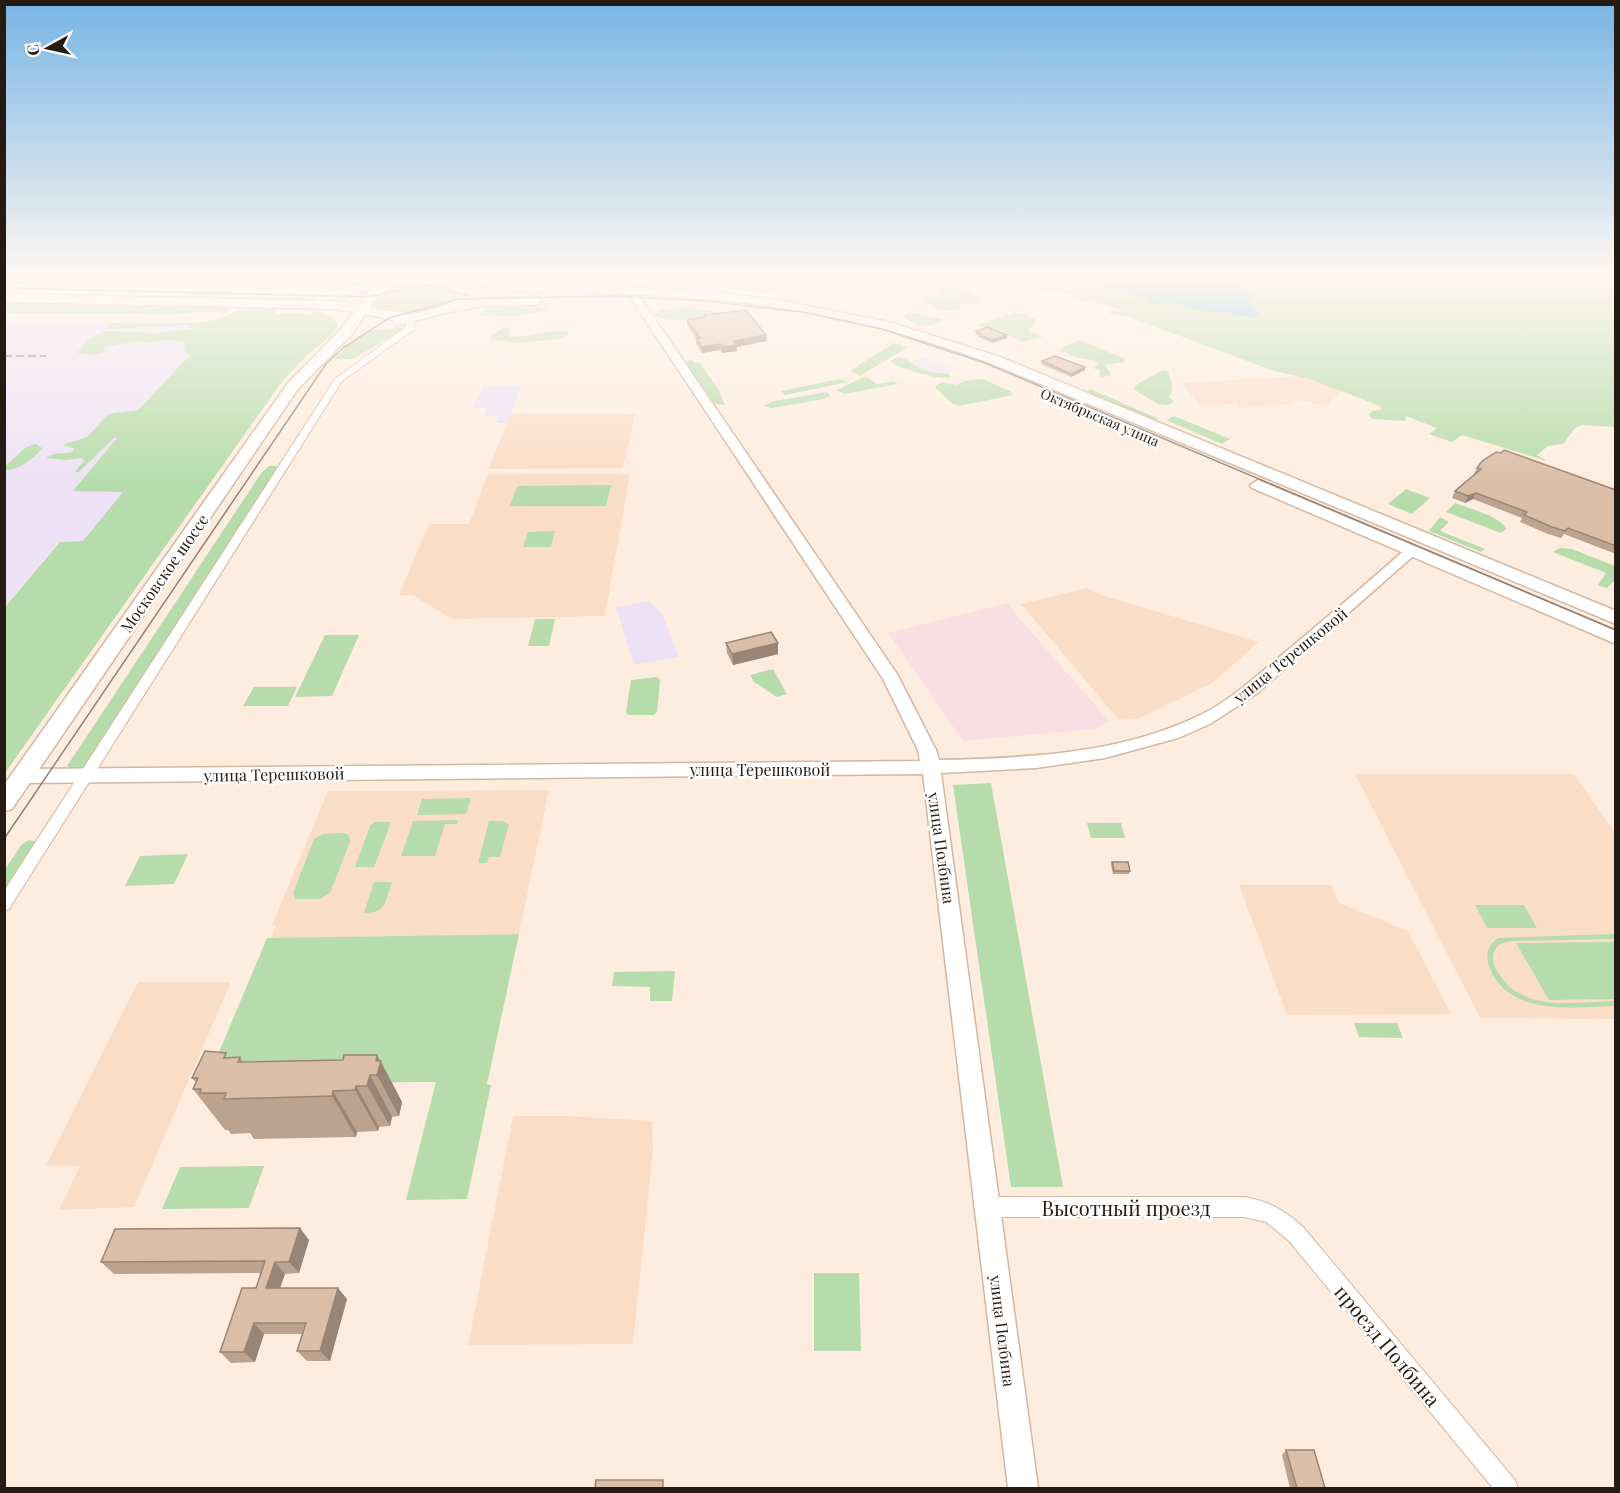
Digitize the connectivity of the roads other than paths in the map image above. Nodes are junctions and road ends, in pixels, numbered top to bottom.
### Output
1 (328, 346) edge
2 (331, 346) edge
3 (334, 346) edge
4 (387, 346) edge
5 (672, 346) edge
6 (925, 346) edge
7 (957, 346) edge
8 (324, 352) junction
9 (1419, 545) junction
10 (1616, 618) edge
11 (1616, 638) edge
12 (931, 767) junction
13 (87, 775) junction
14 (23, 776) junction
15 (4, 803) edge
16 (4, 905) edge
17 (987, 1207) junction
18 (1264, 1209) joint
19 (1023, 1488) edge
20 (1507, 1488) edge

1 - 8 main road
2 - 8 main road, Московское шоссе
3 - 8 main road, Московское шоссе
4 - 13 street
5 - 12 street, улица Полбина
6 - 9 main road, Октябрьская улица
7 - 9 main road, Октябрьская улица
8 - 14 main road, Московское шоссе
9 - 10 main road, Октябрьская улица
9 - 11 main road, Октябрьская улица
9 - 12 street, улица Терешковой
12 - 13 street, улица Терешковой
12 - 17 street, улица Полбина
13 - 14 street, улица Терешковой
13 - 16 street
14 - 15 main road, Московское шоссе
17 - 18 street, Высотный проезд
17 - 19 street, улица Полбина
18 - 20 street, проезд Полбина

